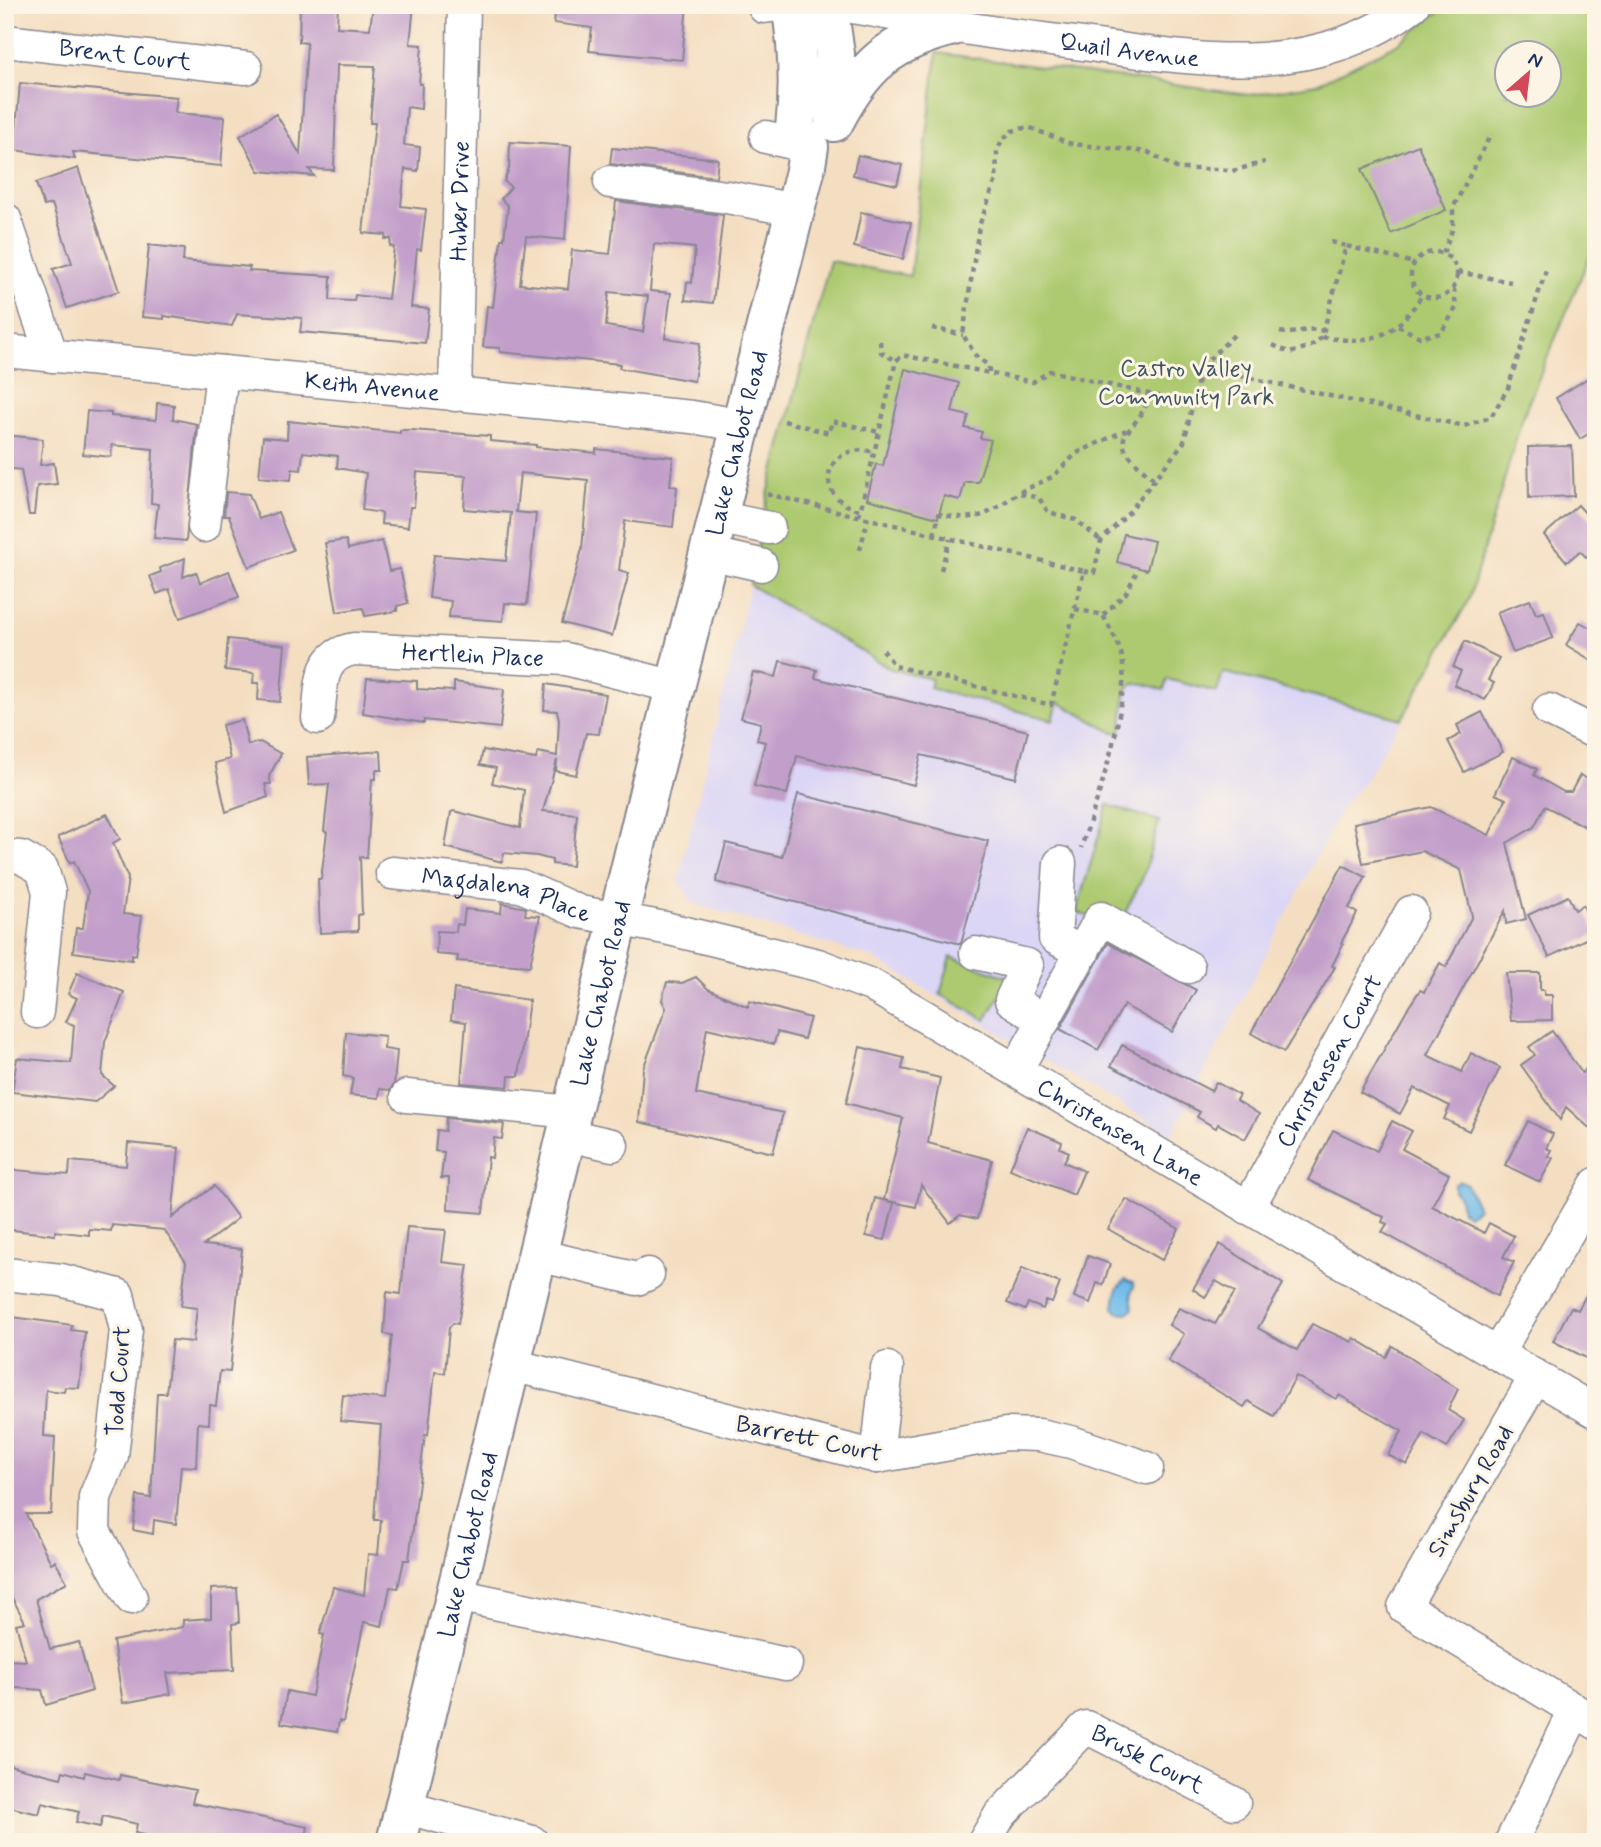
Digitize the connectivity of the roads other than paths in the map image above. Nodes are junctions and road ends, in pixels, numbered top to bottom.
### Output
1 (464, 5) edge
2 (828, 5) edge
3 (837, 5) edge
4 (1413, 5) edge
5 (778, 6) edge
6 (953, 26) junction
7 (5, 41) edge
8 (246, 68) dead end
9 (822, 135) junction
10 (766, 136) dead end
11 (610, 182) dead end
12 (795, 210) junction
13 (5, 219) edge
14 (5, 351) edge
15 (52, 356) junction
16 (222, 372) junction
17 (455, 395) junction
18 (740, 425) junction
19 (717, 517) junction
20 (204, 526) dead end
21 (769, 528) dead end
22 (708, 554) junction
23 (761, 565) dead end
24 (675, 687) junction
25 (1549, 710) dead end
26 (318, 718) dead end
27 (1596, 733) edge
28 (5, 856) edge
29 (1070, 857) road end
30 (392, 873) dead end
31 (1411, 912) dead end
32 (618, 918) junction
33 (976, 953) dead end
34 (1083, 953) junction
35 (1188, 968) dead end
36 (37, 1012) dead end
37 (1044, 1021) junction
38 (1016, 1070) junction
39 (407, 1096) dead end
40 (570, 1124) junction
41 (612, 1146) dead end
42 (1596, 1184) edge
43 (1248, 1208) junction
44 (538, 1255) junction
45 (5, 1274) edge
46 (648, 1274) dead end
47 (1497, 1354) junction
48 (512, 1365) junction
49 (887, 1368) dead end
50 (1536, 1376) junction
51 (1593, 1404) edge
52 (877, 1457) junction
53 (1147, 1468) dead end
54 (456, 1595) junction
55 (131, 1598) dead end
56 (786, 1664) dead end
57 (1585, 1717) edge
58 (1234, 1803) dead end
59 (400, 1825) edge
60 (532, 1842) edge
61 (984, 1842) edge
62 (1511, 1842) edge

1 - 17 street, Huber Drive
2 - 9 main road, Lake Chabot Road
3 - 6 street, Quail Avenue
4 - 6 street, Quail Avenue
5 - 9 main road
6 - 9 main road
7 - 8 street, Brent Court
9 - 10 street
9 - 12 main road, Lake Chabot Road
11 - 12 street
12 - 18 main road, Lake Chabot Road
13 - 15 street
14 - 15 street, Keith Avenue
15 - 16 street, Keith Avenue
16 - 17 street, Keith Avenue
16 - 20 street
17 - 18 street, Keith Avenue
18 - 19 main road, Lake Chabot Road
19 - 21 street
19 - 22 main road, Lake Chabot Road
22 - 23 street
22 - 24 main road, Lake Chabot Road
24 - 26 street, Hertlein Place
24 - 32 main road, Lake Chabot Road
25 - 27 street
28 - 36 street
29 - 34 street
30 - 32 street, Magdalena Place
31 - 43 street, Christensen Court
32 - 38 street, Christensen Lane
32 - 40 main road, Lake Chabot Road
33 - 37 street
34 - 35 street
34 - 37 street
37 - 38 street
38 - 43 street, Christensen Lane
39 - 40 street
40 - 41 street
40 - 44 main road, Lake Chabot Road
42 - 47 street
43 - 47 street, Christensen Lane
44 - 46 street
44 - 48 main road, Lake Chabot Road
45 - 55 street, Todd Court
47 - 50 street, Christensen Lane
48 - 52 street, Barrett Court
48 - 54 main road, Lake Chabot Road
49 - 52 street
50 - 51 street, Christensen Lane
50 - 57 street, Simsbury Road
52 - 53 street, Barrett Court
54 - 56 street
54 - 59 main road, Lake Chabot Road
57 - 62 street
58 - 61 street, Brusk Court
59 - 60 street

